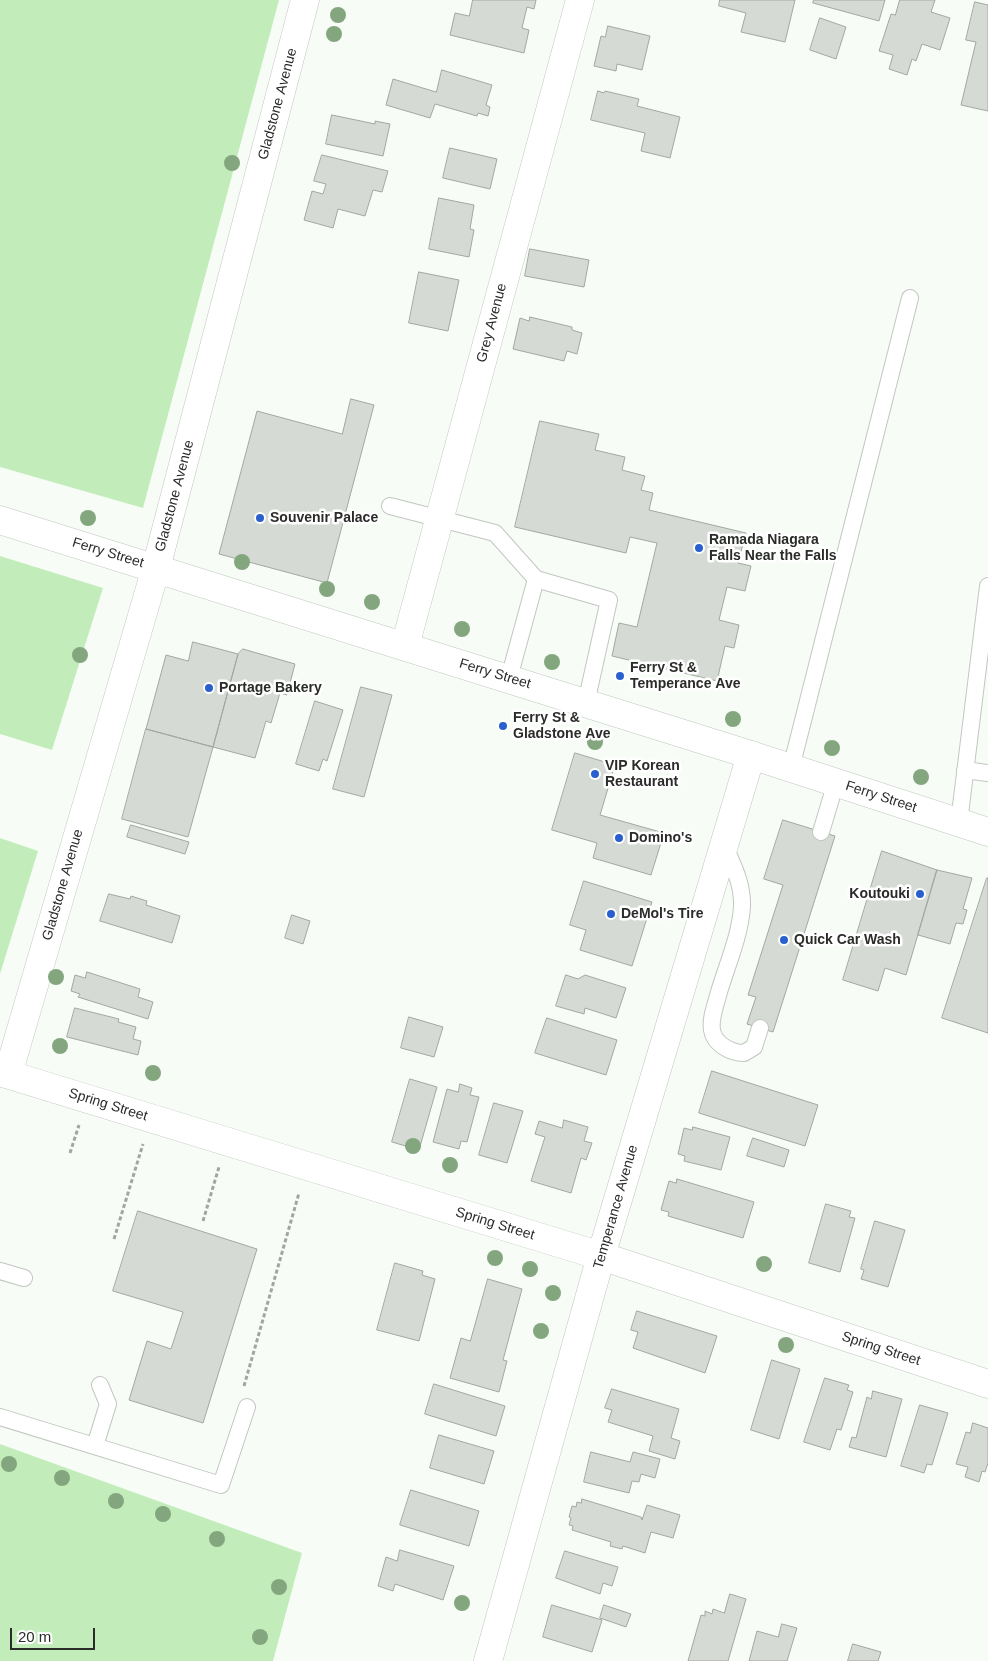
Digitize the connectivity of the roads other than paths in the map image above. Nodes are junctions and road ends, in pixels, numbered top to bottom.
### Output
1 (305, 0) edge
2 (580, 0) edge
3 (910, 298) dead end
4 (390, 506) dead end
5 (440, 518) junction
6 (0, 520) edge
7 (156, 568) junction
8 (536, 579) junction
9 (988, 586) edge
10 (405, 646) junction
11 (509, 678) junction
12 (586, 703) junction
13 (751, 755) junction
14 (791, 768) junction
15 (965, 770) junction
16 (988, 773) edge
17 (836, 782) junction
18 (959, 822) junction
19 (821, 832) dead end
20 (988, 832) edge
21 (724, 844) junction
22 (760, 1028) dead end
23 (4, 1073) edge
24 (601, 1256) junction
25 (0, 1271) edge
26 (24, 1278) dead end
27 (988, 1384) edge
28 (100, 1385) dead end
29 (247, 1407) road end
30 (0, 1417) edge
31 (94, 1446) junction
32 (488, 1661) edge

1 - 7 street, Gladstone Avenue
2 - 5 street, Grey Avenue
3 - 14 lane
4 - 5 lane
5 - 8 lane
5 - 10 street, Grey Avenue
6 - 7 street, Ferry Street
7 - 10 street, Ferry Street
7 - 23 street, Gladstone Avenue
8 - 11 lane
8 - 12 lane
9 - 15 lane
10 - 11 street, Ferry Street
11 - 12 street, Ferry Street
12 - 13 street, Ferry Street
13 - 14 street, Ferry Street
13 - 21 street, Temperance Avenue
14 - 17 street, Ferry Street
15 - 16 lane
15 - 18 lane
17 - 18 street, Ferry Street
17 - 19 lane
18 - 20 street, Ferry Street
21 - 22 lane
21 - 24 street, Temperance Avenue
23 - 24 street, Spring Street
24 - 27 street, Spring Street
24 - 32 street, Temperance Avenue
25 - 26 lane
28 - 31 lane
29 - 31 lane
30 - 31 lane

